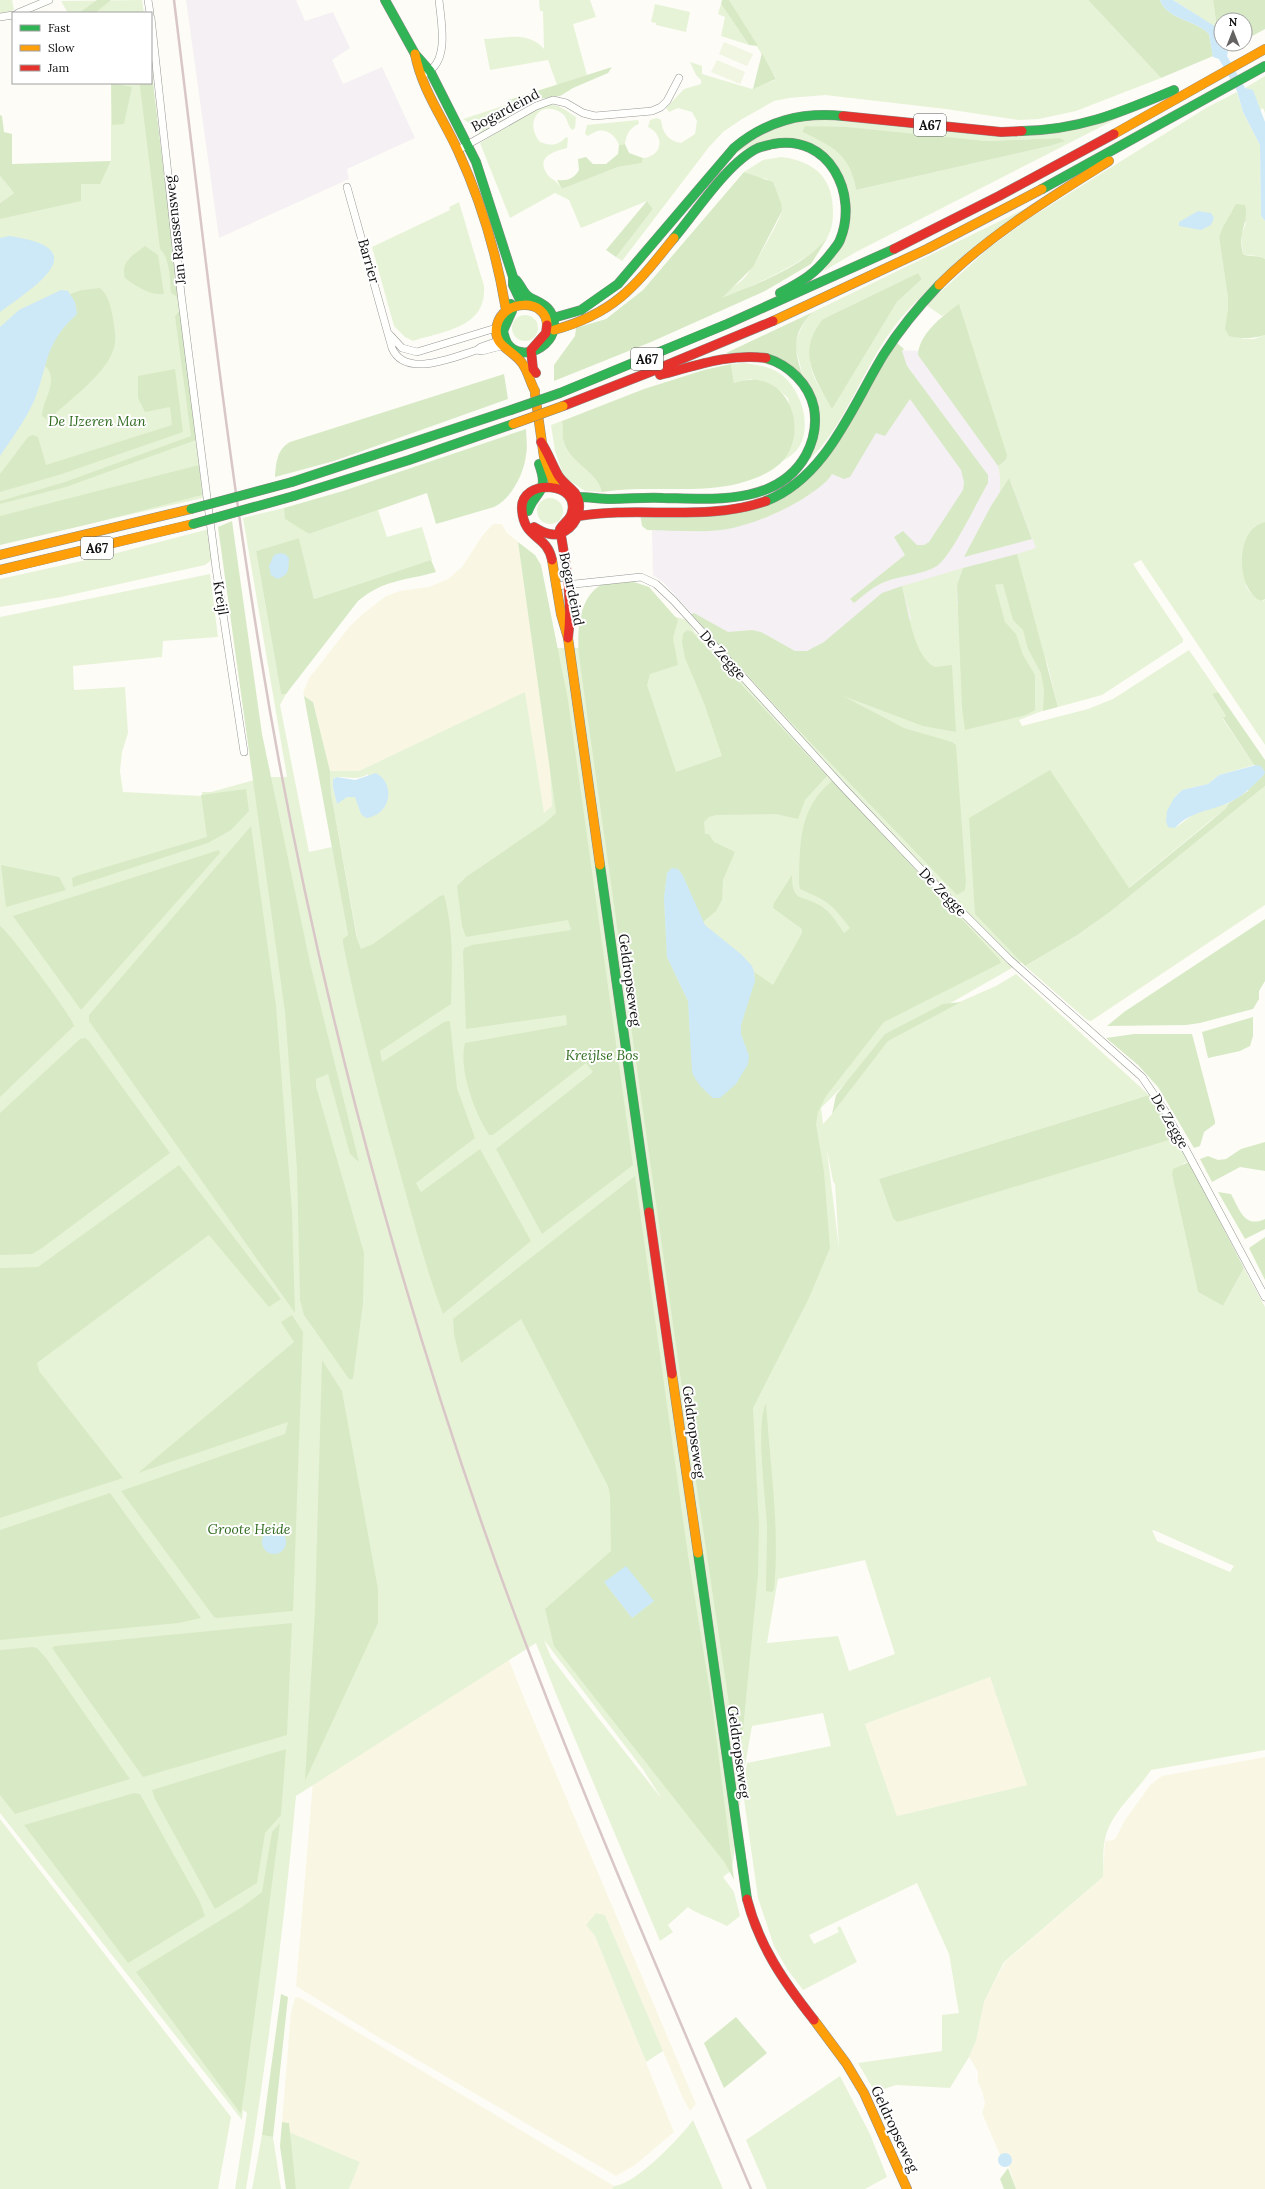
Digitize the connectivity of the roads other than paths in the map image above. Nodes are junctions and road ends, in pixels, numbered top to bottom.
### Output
1 (49, 0) edge
2 (148, 0) edge
3 (385, 0) edge
4 (439, 0) edge
5 (20, 12) edge
6 (150, 12) edge
7 (12, 15) edge
8 (0, 16) edge
9 (152, 27) edge
10 (1265, 49) edge
11 (415, 54) junction
12 (1265, 66) edge
13 (430, 71) junction
14 (1224, 72) junction
15 (421, 76) junction
16 (679, 78) dead end
17 (1142, 133) junction
18 (468, 146) junction
19 (458, 150) junction
20 (347, 187) dead end
21 (513, 277) junction
22 (522, 304) junction
23 (509, 308) junction
24 (550, 316) junction
25 (733, 323) junction
26 (496, 328) junction
27 (554, 330) junction
28 (390, 335) junction
29 (501, 342) junction
30 (533, 351) junction
31 (617, 386) junction
32 (535, 391) junction
33 (201, 442) joint
34 (542, 442) junction
35 (558, 484) junction
36 (540, 487) junction
37 (576, 501) junction
38 (579, 516) junction
39 (525, 517) junction
40 (563, 533) junction
41 (0, 555) edge
42 (0, 570) edge
43 (569, 584) junction
44 (556, 586) junction
45 (568, 638) junction
46 (244, 752) dead end
47 (1265, 1297) edge
48 (907, 2189) edge

1 - 5 street
2 - 6 street
3 - 11 main road, Bogardeind
4 - 13 street
7 - 8 street
9 - 33 street, Jan Raassensweg
10 - 14 main road, A67
11 - 13 main road, Bogardeind
11 - 15 main road, Bogardeind
12 - 17 main road, A67
13 - 15 street
13 - 18 main road, Bogardeind
14 - 24 main road, A67
14 - 25 main road, A67
15 - 19 main road, Bogardeind
16 - 18 street, Bogardeind
17 - 31 main road, A67
17 - 38 main road, A67
18 - 19 street, Bogardeind
18 - 21 main road, Bogardeind
19 - 23 main road, Bogardeind
20 - 28 street, Barrier
21 - 22 main road, Bogardeind
21 - 24 main road, Bogardeind
22 - 23 main road
22 - 24 main road
23 - 26 main road
23 - 29 main road
24 - 27 main road
24 - 30 main road
25 - 27 main road, A67
25 - 41 main road, A67, bridge
26 - 28 street
26 - 29 main road
27 - 30 main road
28 - 29 street, Barrier
29 - 30 main road
29 - 32 main road
30 - 32 main road
31 - 37 main road, A67
31 - 42 main road, A67, bridge
32 - 34 main road
33 - 46 street, Kreijl
34 - 35 main road
34 - 36 main road
35 - 36 main road
35 - 37 main road
36 - 39 main road
37 - 38 main road
37 - 40 main road
38 - 40 main road
39 - 40 main road
39 - 44 main road, Bogardeind
40 - 43 main road, Bogardeind
43 - 44 street, De Zegge
43 - 45 main road, Bogardeind
43 - 47 street, De Zegge
44 - 45 main road, Bogardeind
45 - 48 main road, Geldropseweg

